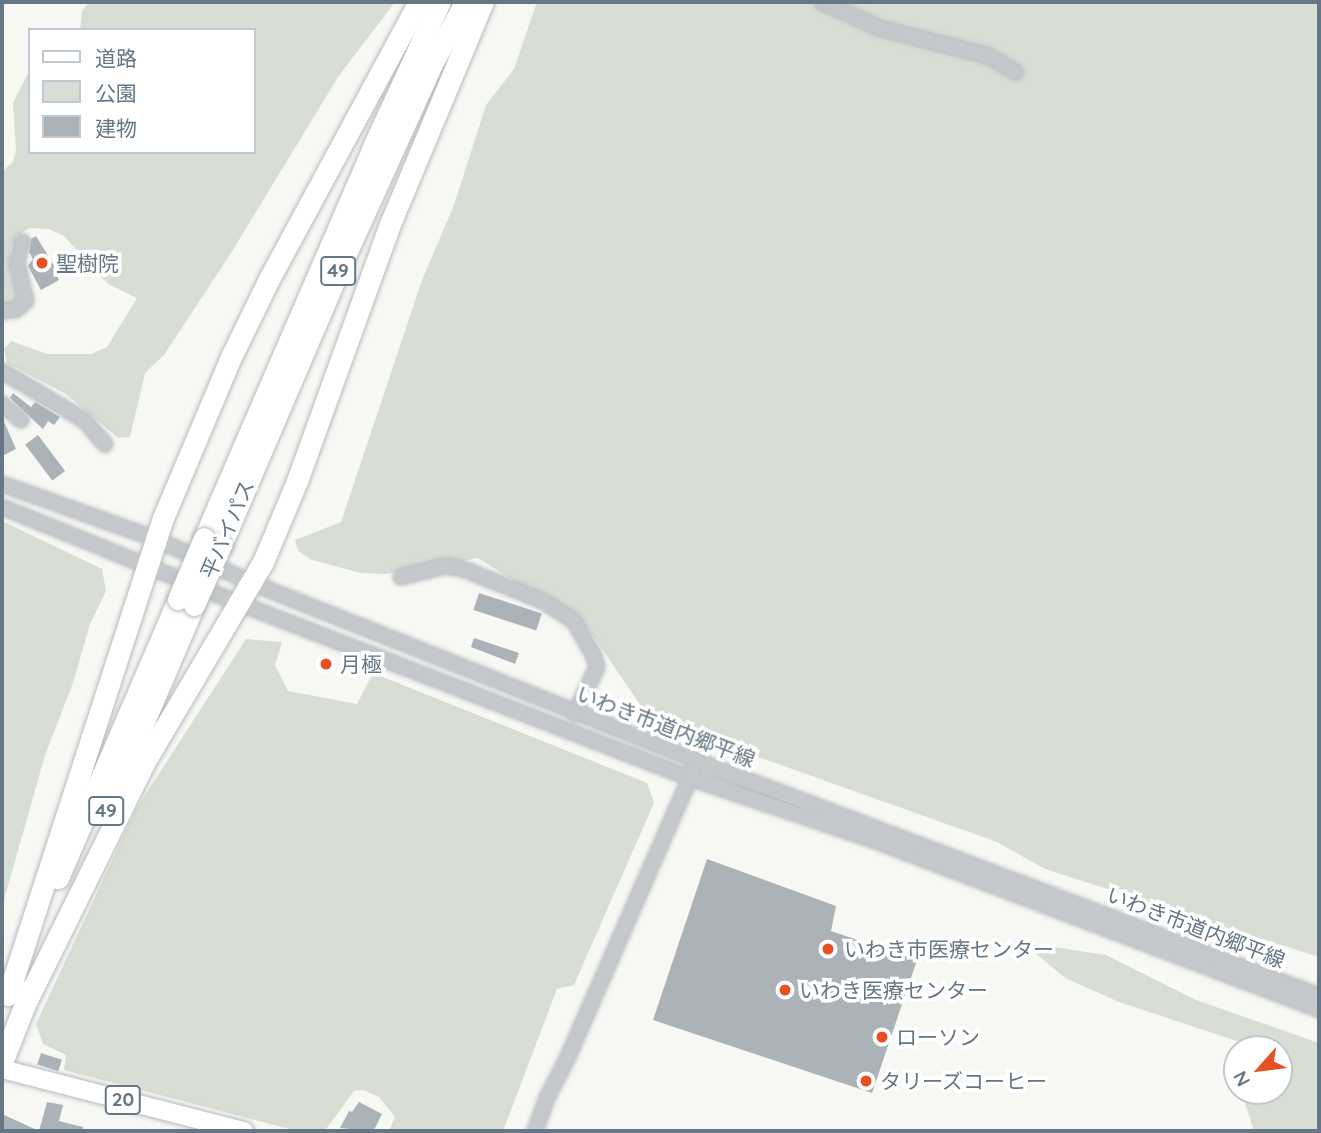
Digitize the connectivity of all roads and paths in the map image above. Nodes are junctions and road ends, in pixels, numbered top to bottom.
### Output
1 (419, 2) edge
2 (440, 2) edge
3 (465, 2) edge
4 (484, 2) edge
5 (822, 2) edge
6 (1016, 72) dead end
7 (22, 242) dead end
8 (2, 311) edge
9 (2, 371) edge
10 (2, 404) edge
11 (21, 421) dead end
12 (105, 444) dead end
13 (2, 484) edge
14 (2, 507) edge
15 (156, 539) junction
16 (212, 541) junction
17 (147, 566) junction
18 (401, 577) dead end
19 (252, 583) junction
20 (241, 604) junction
21 (575, 713) junction
22 (697, 761) junction
23 (690, 778) junction
24 (1319, 996) edge
25 (12, 1007) edge
26 (1319, 1009) edge
27 (2, 1062) edge
28 (2, 1069) edge
29 (244, 1131) edge
30 (535, 1131) edge

1 - 15 highway
2 - 16 highway, 平バイパス / 49
3 - 16 highway, 平バイパス / 49
4 - 19 highway
5 - 6 street
7 - 8 street
9 - 12 street
10 - 11 street
13 - 15 street, いわき市道内郷平線
14 - 17 street, いわき市道内郷平線
15 - 17 highway
15 - 19 street, いわき市道内郷平線
16 - 25 highway, 平バイパス / 49, bridge
17 - 20 street, いわき市道内郷平線
17 - 25 highway
18 - 21 street
19 - 20 highway
19 - 21 street, いわき市道内郷平線
20 - 23 street, いわき市道内郷平線
20 - 25 highway
21 - 22 street, いわき市道内郷平線
22 - 23 street
22 - 24 street, いわき市道内郷平線
23 - 26 street, いわき市道内郷平線
23 - 30 street
25 - 27 highway, 平バイパス / 49
28 - 29 main road, 20

